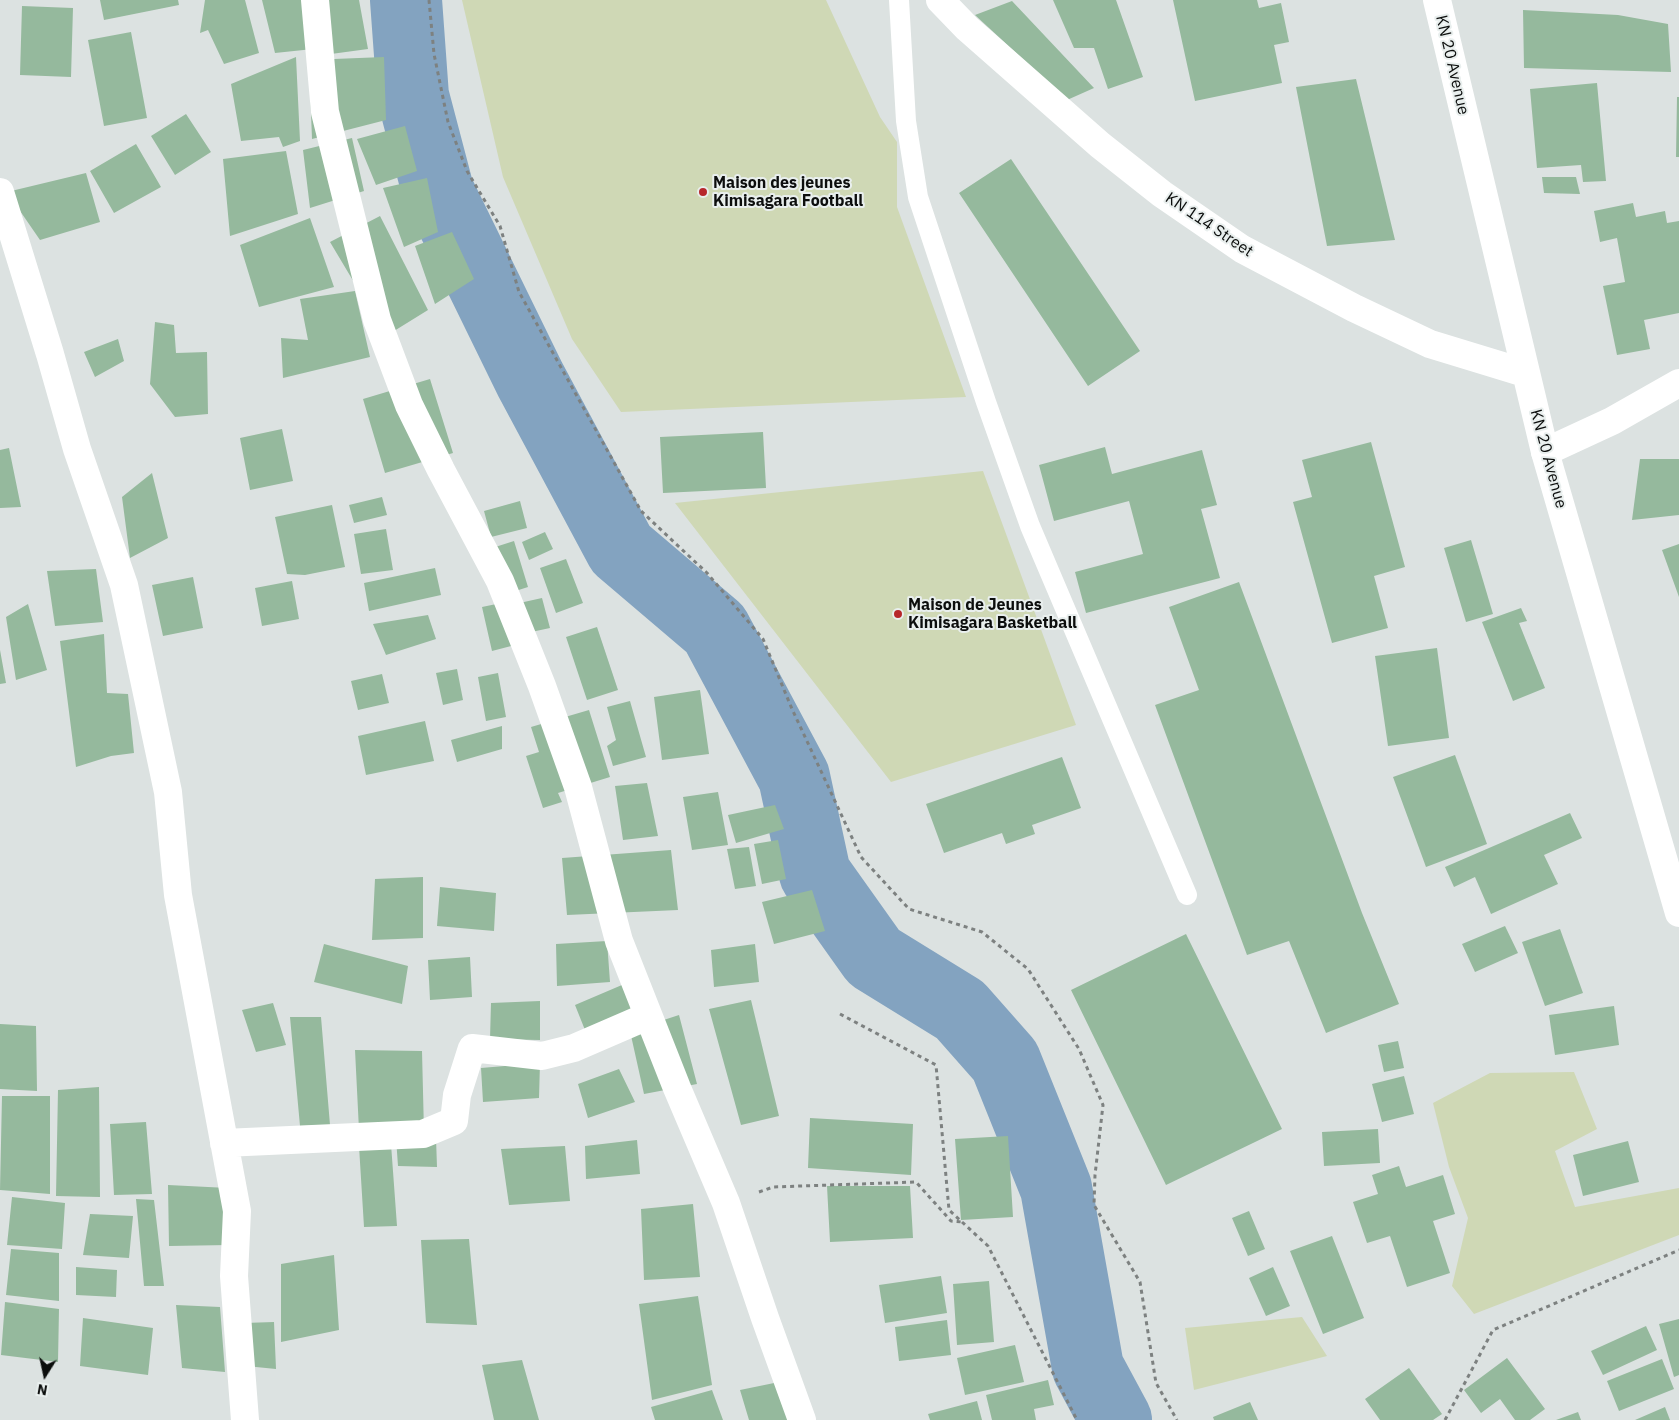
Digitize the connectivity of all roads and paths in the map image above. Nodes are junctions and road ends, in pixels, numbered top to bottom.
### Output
1 (315, 0) edge
2 (429, 0) edge
3 (899, 0) edge
4 (940, 0) edge
5 (1436, 0) edge
6 (0, 192) edge
7 (1525, 372) junction
8 (1679, 383) edge
9 (1545, 452) junction
10 (1187, 895) dead end
11 (1679, 912) edge
12 (840, 1014) dead end
13 (648, 1016) junction
14 (224, 1143) junction
15 (726, 1203) junction
16 (962, 1222) junction
17 (1679, 1250) edge
18 (245, 1420) edge
19 (802, 1420) edge
20 (1077, 1420) edge
21 (1177, 1420) edge
22 (1445, 1420) edge

1 - 13 street
2 - 21 path
3 - 10 lane
4 - 7 street, KN 114 Street
5 - 7 street, KN 20 Avenue
6 - 14 street
7 - 9 street, KN 20 Avenue
8 - 9 street
9 - 11 street, KN 20 Avenue
12 - 16 path
13 - 14 street
13 - 15 street
14 - 18 street
15 - 16 path
15 - 19 street
16 - 20 path
17 - 22 path

